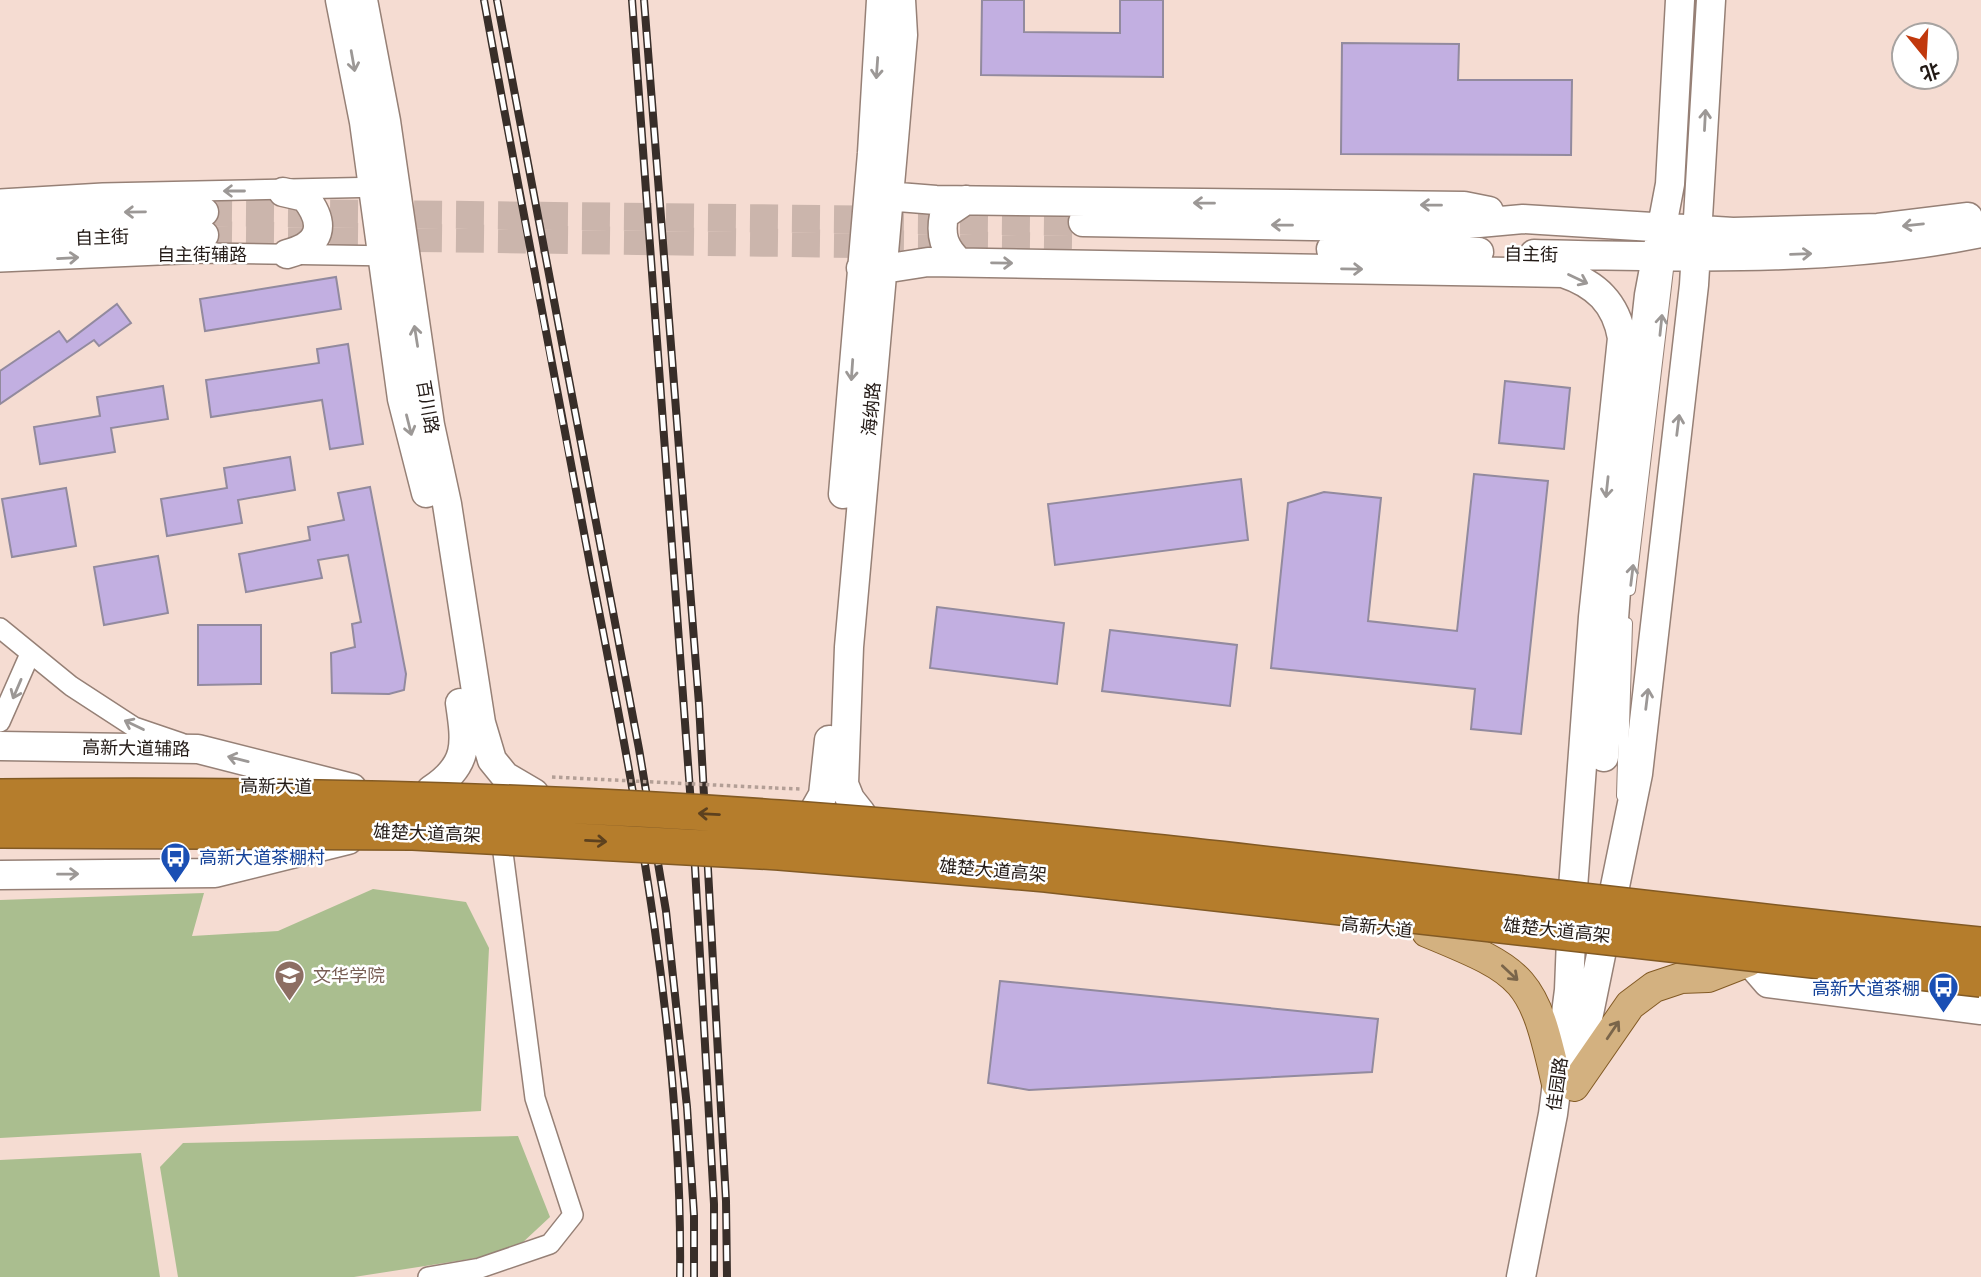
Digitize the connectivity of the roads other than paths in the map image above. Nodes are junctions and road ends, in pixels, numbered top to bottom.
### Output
1 (340, 0) edge
2 (363, 0) edge
3 (881, 0) edge
4 (901, 0) edge
5 (1680, 0) edge
6 (1692, 0) edge
7 (1711, 0) edge
8 (384, 187) junction
9 (283, 192) junction
10 (879, 195) junction
11 (0, 199) edge
12 (966, 200) junction
13 (1981, 215) edge
14 (0, 219) edge
15 (1522, 219) junction
16 (1981, 233) edge
17 (1675, 241) junction
18 (0, 242) edge
19 (1426, 250) junction
20 (287, 254) junction
21 (393, 256) junction
22 (0, 262) edge
23 (959, 262) junction
24 (872, 268) junction
25 (1523, 271) junction
26 (0, 628) edge
27 (30, 654) junction
28 (0, 722) edge
29 (0, 746) edge
30 (198, 749) junction
31 (0, 776) edge
32 (0, 787) edge
33 (352, 788) junction
34 (546, 788) joint
35 (431, 790) junction
36 (137, 796) junction
37 (0, 797) edge
38 (775, 797) road end
39 (813, 799) junction
40 (861, 813) junction
41 (0, 830) edge
42 (304, 831) junction
43 (0, 839) edge
44 (348, 840) junction
45 (502, 845) junction
46 (551, 848) dead end
47 (1211, 849) junction
48 (0, 854) edge
49 (773, 862) dead end
50 (0, 875) edge
51 (1573, 888) junction
52 (1614, 892) junction
53 (1208, 901) junction
54 (1427, 932) junction
55 (1981, 934) edge
56 (1571, 942) junction
57 (1603, 945) junction
58 (1981, 945) edge
59 (1749, 961) junction
60 (1981, 979) edge
61 (1981, 986) edge
62 (1981, 1010) edge
63 (1566, 1085) junction
64 (428, 1277) edge
65 (1521, 1277) edge
66 (1537, 1277) edge

1 -> 8 main road, 百川路
2 - 8 main road, 百川路
3 -> 10 main road, 海纳路
4 - 10 main road, 海纳路
5 - 17 main road
6 - 17 lane
17 -> 7 main road
8 - 9 street
8 - 21 main road, 百川路
9 -> 11 street
9 - 20 main road
10 - 12 main road
10 - 24 main road, 海纳路
15 -> 12 main road
12 - 23 main road
13 -> 17 main road, 自主街
18 -> 14 main road, 自主街
15 - 17 main road, 自主街
15 -> 19 main road, 自主街
17 -> 16 main road, 自主街
17 - 19 main road, 自主街
17 -> 51 main road
52 -> 17 main road, 佳园路
19 - 25 main road
20 - 21 street, 自主街辅路
22 -> 20 street, 自主街辅路
34 -> 21 main road, 百川路
21 -> 35 main road, 百川路
23 - 24 main road
23 -> 25 main road
24 -> 39 main road, 海纳路
24 - 40 main road, 海纳路
25 -> 51 main road, 佳园路
26 - 27 street
27 -> 28 street
30 -> 27 street
29 - 30 main road, 高新大道辅路
33 -> 30 main road, 高新大道辅路
31 - 36 highway, bridge
32 - 33 main road, 高新大道
33 - 35 main road, 高新大道
34 - 35 main road, 高新大道
36 - 37 highway, 雄楚大道高架, bridge
58 -> 36 highway, 雄楚大道高架, bridge
38 - 39 main road
39 - 40 main road
40 - 47 main road
41 - 42 highway, 雄楚大道高架, bridge
42 - 48 highway, bridge
42 -> 60 highway, 雄楚大道高架, bridge
43 - 44 main road
44 - 45 main road
50 -> 44 main road
45 - 46 main road
45 - 64 street
47 - 51 main road
47 - 53 main road
49 - 53 main road, 高新大道
51 - 52 main road
51 - 56 main road, 佳园路
52 - 55 main road
52 - 57 main road, 佳园路
53 - 54 main road, 高新大道
54 - 56 main road, 高新大道
54 -> 63 main road
56 - 57 main road, 高新大道
56 - 63 main road, 佳园路
57 - 59 main road, 高新大道
57 - 63 main road, 佳园路
59 - 61 main road, 高新大道
59 - 62 main road
63 -> 59 main road
63 - 65 main road, 佳园路
63 - 66 main road, 佳园路

